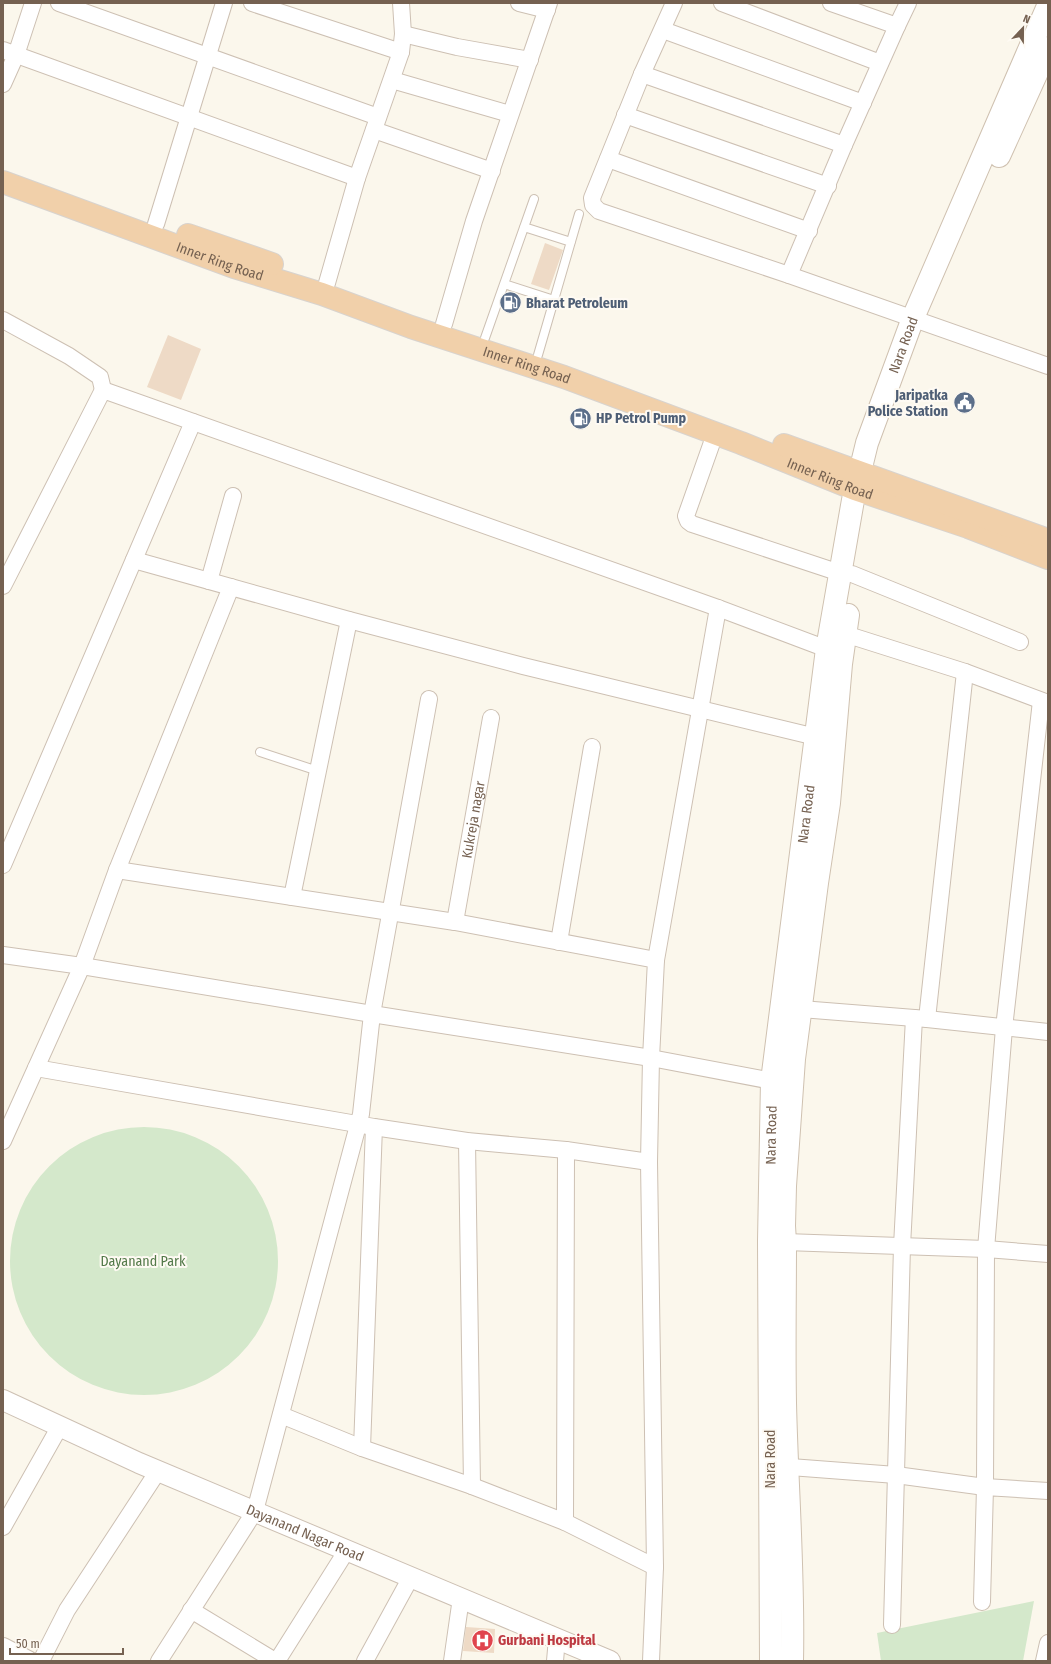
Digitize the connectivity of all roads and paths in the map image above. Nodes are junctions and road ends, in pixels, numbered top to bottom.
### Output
1 (33, 3) edge
2 (59, 3) edge
3 (224, 3) edge
4 (252, 3) edge
5 (401, 3) edge
6 (519, 3) edge
7 (674, 3) edge
8 (722, 3) edge
9 (831, 3) edge
10 (908, 3) edge
11 (548, 6) edge
12 (1048, 6) edge
13 (897, 26) junction
14 (663, 30) junction
15 (403, 34) junction
16 (1048, 48) edge
17 (9, 52) edge
18 (401, 52) junction
19 (208, 56) junction
20 (530, 60) junction
21 (880, 63) junction
22 (642, 74) junction
23 (392, 80) junction
24 (3, 84) edge
25 (862, 103) junction
26 (510, 114) junction
27 (625, 115) junction
28 (188, 117) junction
29 (376, 124) junction
30 (844, 145) junction
31 (608, 159) junction
32 (3, 166) edge
33 (492, 171) junction
34 (357, 178) junction
35 (3, 182) edge
36 (828, 186) junction
37 (534, 199) dead end
38 (579, 214) dead end
39 (156, 224) junction
40 (524, 227) junction
41 (809, 230) junction
42 (571, 242) junction
43 (789, 275) junction
44 (327, 283) junction
45 (504, 284) junction
46 (554, 300) junction
47 (3, 320) edge
48 (920, 321) junction
49 (444, 324) junction
50 (485, 338) junction
51 (538, 355) junction
52 (1046, 361) edge
53 (103, 390) junction
54 (193, 422) junction
55 (715, 434) junction
56 (865, 482) junction
57 (233, 496) dead end
58 (1048, 540) edge
59 (1048, 558) edge
60 (134, 560) junction
61 (846, 574) junction
62 (209, 581) junction
63 (3, 586) edge
64 (231, 588) junction
65 (718, 608) junction
66 (349, 620) junction
67 (845, 634) junction
68 (1020, 642) dead end
69 (827, 649) junction
70 (965, 672) junction
71 (429, 699) dead end
72 (1045, 702) edge
73 (699, 708) junction
74 (491, 718) dead end
75 (816, 736) junction
76 (592, 747) dead end
77 (260, 752) dead end
78 (318, 771) junction
79 (3, 865) edge
80 (117, 870) junction
81 (292, 898) junction
82 (390, 913) junction
83 (455, 922) junction
84 (559, 942) junction
85 (3, 955) edge
86 (656, 960) junction
87 (82, 966) junction
88 (801, 1010) junction
89 (372, 1014) junction
90 (920, 1018) junction
91 (1004, 1028) junction
92 (1048, 1032) edge
93 (651, 1058) junction
94 (36, 1068) junction
95 (772, 1081) junction
96 (366, 1126) junction
97 (3, 1141) edge
98 (467, 1141) junction
99 (566, 1150) junction
100 (649, 1162) junction
101 (785, 1242) junction
102 (902, 1246) junction
103 (986, 1249) junction
104 (1048, 1254) edge
105 (3, 1400) edge
106 (281, 1415) junction
107 (60, 1426) junction
108 (362, 1448) junction
109 (779, 1466) junction
110 (158, 1471) junction
111 (896, 1475) junction
112 (472, 1486) junction
113 (985, 1487) junction
114 (1048, 1491) edge
115 (255, 1511) junction
116 (565, 1522) junction
117 (3, 1527) edge
118 (347, 1550) junction
119 (655, 1567) junction
120 (412, 1577) junction
121 (460, 1598) junction
122 (982, 1602) dead end
123 (191, 1610) junction
124 (892, 1625) dead end
125 (557, 1638) junction
126 (1048, 1642) edge
127 (3, 1648) edge
128 (28, 1661) edge
129 (41, 1661) edge
130 (159, 1661) edge
131 (276, 1661) edge
132 (364, 1661) edge
133 (452, 1661) edge
134 (555, 1661) edge
135 (610, 1661) edge
136 (651, 1661) edge
137 (771, 1661) edge
138 (792, 1661) edge
139 (1044, 1661) edge

1 - 17 street
2 - 19 street
3 - 19 street
4 - 18 street
5 - 15 street
6 - 11 street
7 - 14 street
8 - 21 street
9 - 13 street
10 - 13 street
11 - 20 street
12 - 48 main road, Nara Road
13 - 21 street
14 - 22 street
14 - 25 street
15 - 18 street
15 - 20 street
16 - 48 main road, Nara Road
17 - 24 street
17 - 28 street
18 - 23 street
19 - 28 street
19 - 29 street
20 - 26 street
21 - 25 street
22 - 27 street
22 - 30 street
23 - 26 street
23 - 29 street
25 - 30 street
26 - 33 street
27 - 31 street
27 - 36 street
28 - 34 street
28 - 39 street
29 - 33 street
29 - 34 street
30 - 36 street
31 - 41 street
31 - 43 street
32 - 39 highway, Inner Ring Road
33 - 49 street
34 - 44 street
35 - 55 highway, Inner Ring Road
36 - 41 street
37 - 40 lane
38 - 42 lane
39 - 44 highway, Inner Ring Road
40 - 42 lane
40 - 45 lane
41 - 43 street
42 - 46 lane
43 - 48 street
44 - 49 highway, Inner Ring Road
45 - 46 lane
45 - 50 lane
46 - 51 lane
47 - 53 street
48 - 52 street
48 - 56 main road, Nara Road
49 - 50 highway, Inner Ring Road
50 - 51 highway, Inner Ring Road
51 - 56 highway, Inner Ring Road
53 - 54 street
53 - 63 street
54 - 60 street
54 - 65 street
55 - 56 highway, Inner Ring Road
55 - 61 street
56 - 58 highway, Inner Ring Road
56 - 59 highway, Inner Ring Road
56 - 61 main road, Nara Road
57 - 62 street
60 - 62 street
60 - 79 street
61 - 67 main road, Nara Road
61 - 68 street
61 - 69 main road, Nara Road
62 - 64 street
64 - 66 street
64 - 80 street
65 - 69 street
65 - 73 street
66 - 73 street
66 - 78 street
67 - 70 street
67 - 88 main road, Nara Road
69 - 75 main road, Nara Road
70 - 72 street
70 - 90 street
71 - 82 street
72 - 91 street
73 - 75 street
73 - 86 street
74 - 83 street, Kukreja nagar
75 - 95 main road, Nara Road
76 - 84 street
77 - 78 lane
78 - 81 street
80 - 81 street
80 - 87 street
81 - 82 street
82 - 83 street
82 - 89 street
83 - 84 street
84 - 86 street
85 - 87 street
86 - 93 street
87 - 89 street
87 - 94 street
88 - 90 street
88 - 101 main road, Nara Road
89 - 93 street
89 - 96 street
90 - 91 street
90 - 102 street
91 - 92 street
91 - 103 street
93 - 95 street
93 - 100 street
94 - 96 street
94 - 97 street
95 - 109 main road, Nara Road
96 - 98 street
96 - 106 street
96 - 108 street
98 - 99 street
98 - 112 street
99 - 100 street
99 - 116 street
100 - 119 street
101 - 102 street
101 - 109 main road, Nara Road
102 - 103 street
102 - 111 street
103 - 104 street
103 - 113 street
105 - 107 street, Dayanand Nagar Road
106 - 108 street
106 - 115 street
107 - 110 street, Dayanand Nagar Road
107 - 117 street
108 - 112 street
109 - 111 street
109 - 137 main road, Nara Road
109 - 138 main road
110 - 115 street, Dayanand Nagar Road
110 - 129 street
111 - 113 street
111 - 124 street
112 - 116 street
113 - 114 street
113 - 122 street
115 - 118 street, Dayanand Nagar Road
115 - 123 street
116 - 119 street
118 - 120 street, Dayanand Nagar Road
118 - 131 street
119 - 136 street
120 - 121 street, Dayanand Nagar Road
120 - 132 street
121 - 125 street, Dayanand Nagar Road
121 - 133 street
123 - 130 street
123 - 131 street
125 - 134 street
125 - 135 street, Dayanand Nagar Road
126 - 139 street
127 - 128 street

